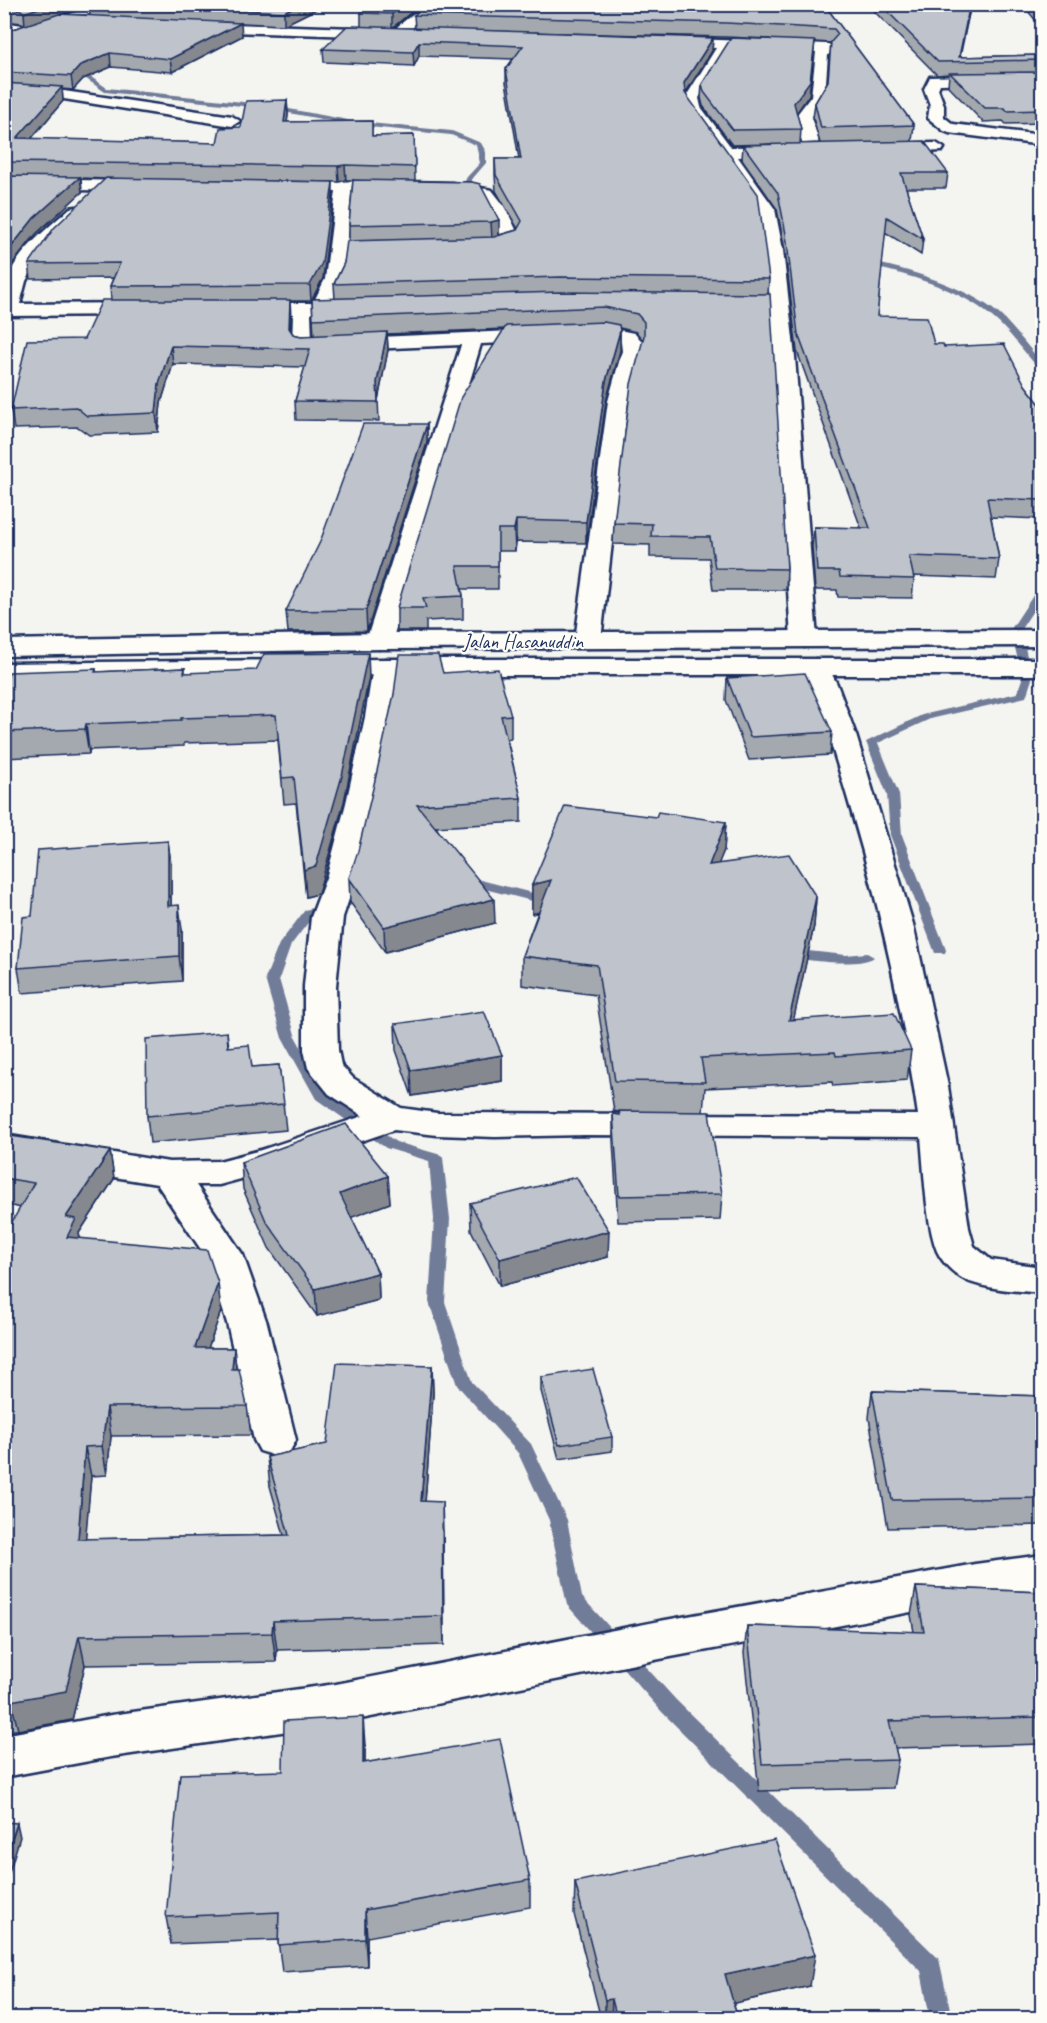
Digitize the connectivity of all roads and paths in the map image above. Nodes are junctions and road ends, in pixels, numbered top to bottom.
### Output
1 (90, 4) edge
2 (114, 4) edge
3 (433, 4) edge
4 (62, 21) junction
5 (95, 24) edge
6 (177, 27) edge
7 (9, 29) edge
8 (398, 33) junction
9 (419, 34) edge
10 (4, 40) edge
11 (648, 41) edge
12 (726, 43) junction
13 (1042, 78) edge
14 (4, 91) edge
15 (232, 121) dead end
16 (1042, 140) edge
17 (936, 148) dead end
18 (868, 150) edge
19 (727, 152) junction
20 (4, 184) edge
21 (103, 185) junction
22 (161, 187) edge
23 (276, 187) edge
24 (345, 187) junction
25 (458, 247) edge
26 (410, 248) edge
27 (338, 250) junction
28 (708, 303) edge
29 (779, 304) junction
30 (379, 307) edge
31 (167, 309) edge
32 (223, 309) edge
33 (311, 309) junction
34 (7, 310) edge
35 (473, 338) junction
36 (1042, 638) edge
37 (804, 639) junction
38 (588, 640) junction
39 (4, 648) edge
40 (382, 654) junction
41 (816, 667) junction
42 (1033, 667) edge
43 (4, 671) edge
44 (391, 1118) junction
45 (937, 1126) junction
46 (4, 1147) edge
47 (169, 1174) junction
48 (1042, 1280) edge
49 (275, 1440) dead end
50 (1042, 1573) edge
51 (4, 1756) edge

1 - 7 main road
2 - 4 main road
3 - 8 main road
4 - 5 main road
4 - 10 main road
6 - 8 main road
8 - 9 main road
11 - 12 main road
12 - 19 main road
12 - 19 main road
13 - 16 main road
14 - 15 main road
17 - 18 main road
19 - 29 main road
20 - 21 main road
21 - 22 main road
21 - 34 main road
23 - 24 main road
24 - 25 main road
24 - 27 main road
26 - 27 main road
27 - 33 main road
28 - 29 main road
29 - 37 main road
30 - 33 main road
31 - 34 main road
32 - 33 main road
33 - 35 main road
35 - 38 main road
35 - 40 main road
36 - 37 main road, Jalan Hasanuddin
37 - 38 main road, Jalan Hasanuddin
38 - 40 main road, Jalan Hasanuddin
39 - 40 main road, Jalan Hasanuddin
40 - 41 main road, Jalan Hasanuddin
40 - 43 main road, Jalan Hasanuddin
40 - 44 main road
41 - 42 main road, Jalan Hasanuddin
41 - 45 main road
44 - 45 main road
44 - 47 main road
45 - 48 main road
46 - 47 main road
47 - 49 main road
50 - 51 main road

